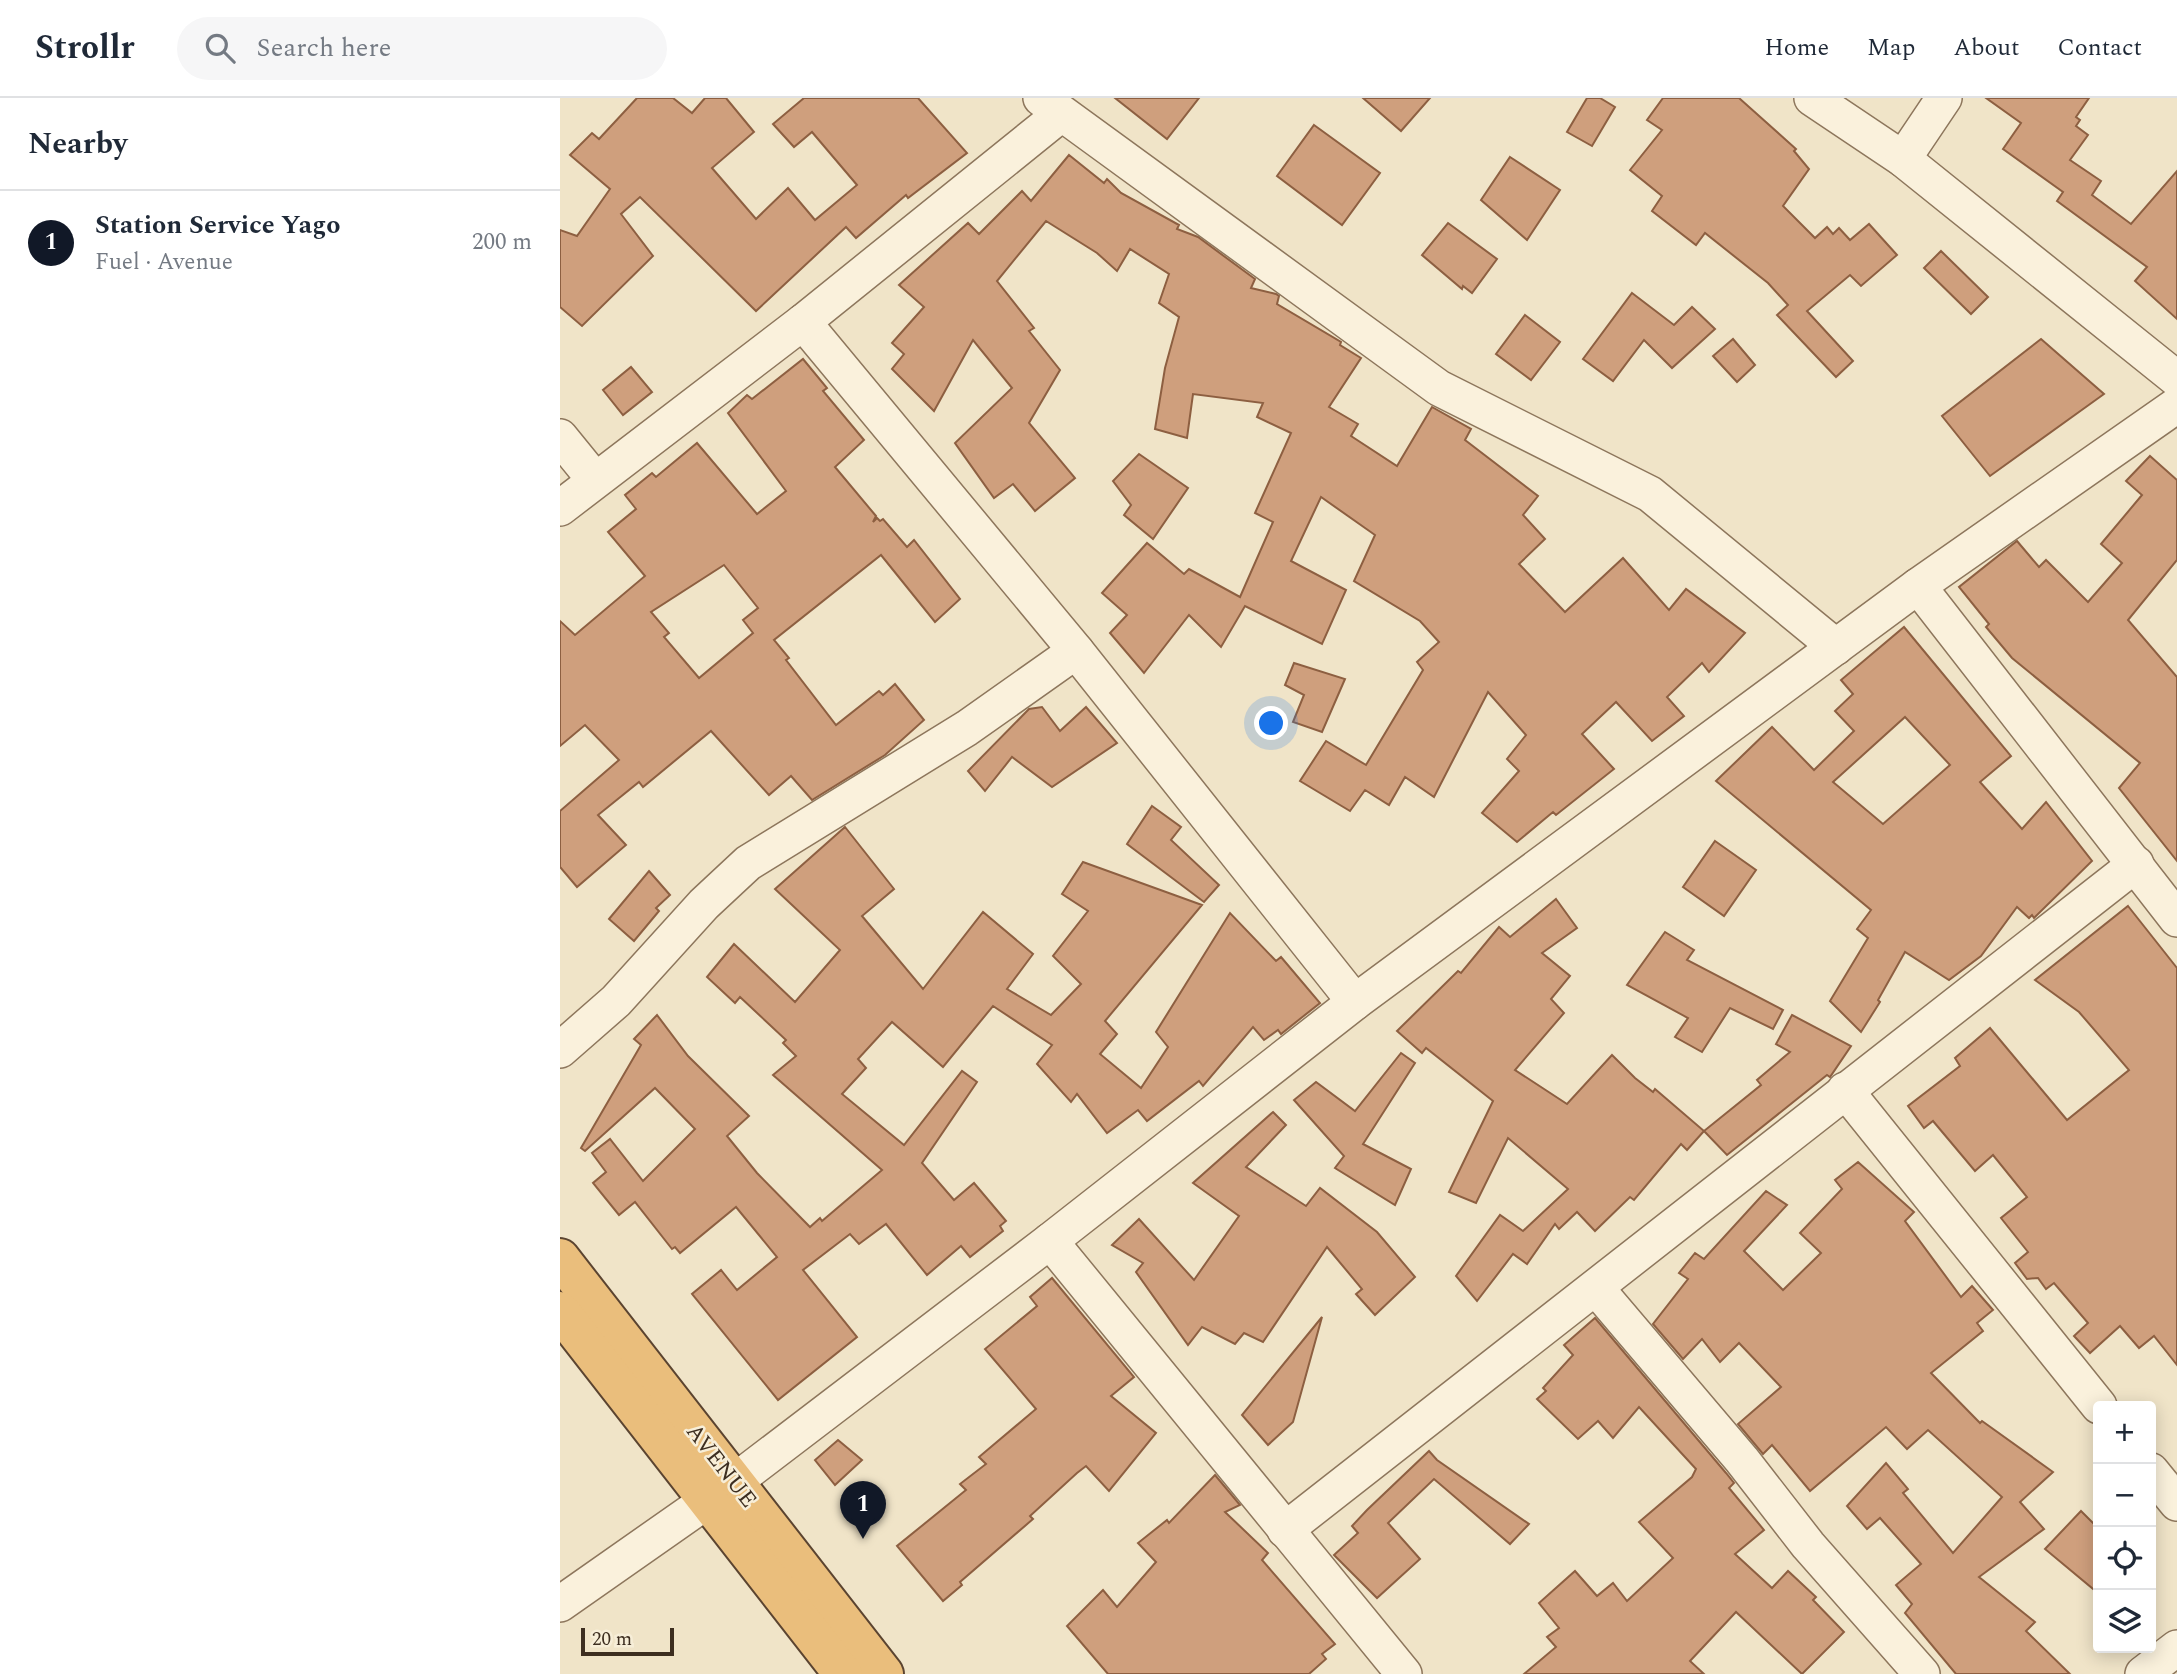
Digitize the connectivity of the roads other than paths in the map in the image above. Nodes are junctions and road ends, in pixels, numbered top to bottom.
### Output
1 (1812, 98) edge
2 (1944, 98) edge
3 (1051, 106) edge
4 (1903, 159) junction
5 (803, 323) junction
6 (2177, 379) edge
7 (2177, 405) edge
8 (560, 437) edge
9 (595, 480) junction
10 (560, 508) edge
11 (1918, 586) junction
12 (1836, 648) junction
13 (1076, 651) junction
14 (2136, 864) junction
15 (2177, 919) edge
16 (1354, 1002) junction
17 (560, 1050) edge
18 (1845, 1090) junction
19 (1051, 1241) junction
20 (560, 1258) edge
21 (1596, 1288) junction
22 (560, 1311) edge
23 (2095, 1401) edge
24 (2156, 1477) edge
25 (721, 1492) junction
26 (2177, 1503) edge
27 (1285, 1530) junction
28 (560, 1604) edge
29 (2177, 1648) edge
30 (843, 1674) edge
31 (884, 1674) edge
32 (1404, 1674) edge
33 (1922, 1674) edge
34 (2143, 1674) edge

1 - 4 street
2 - 4 street
3 - 5 street
3 - 12 street
4 - 6 street
5 - 9 street
5 - 13 street
7 - 11 street
8 - 9 street
9 - 10 street
11 - 12 street
11 - 14 street
12 - 16 street
13 - 16 street
13 - 17 street
14 - 15 street
14 - 18 street
16 - 19 street
18 - 21 street
18 - 23 street
19 - 25 street
19 - 27 street
20 - 25 highway, AVENUE
21 - 27 street
21 - 33 street
22 - 25 highway
24 - 26 street
25 - 28 street
25 - 30 highway
25 - 31 highway, AVENUE
27 - 32 street
29 - 34 street

